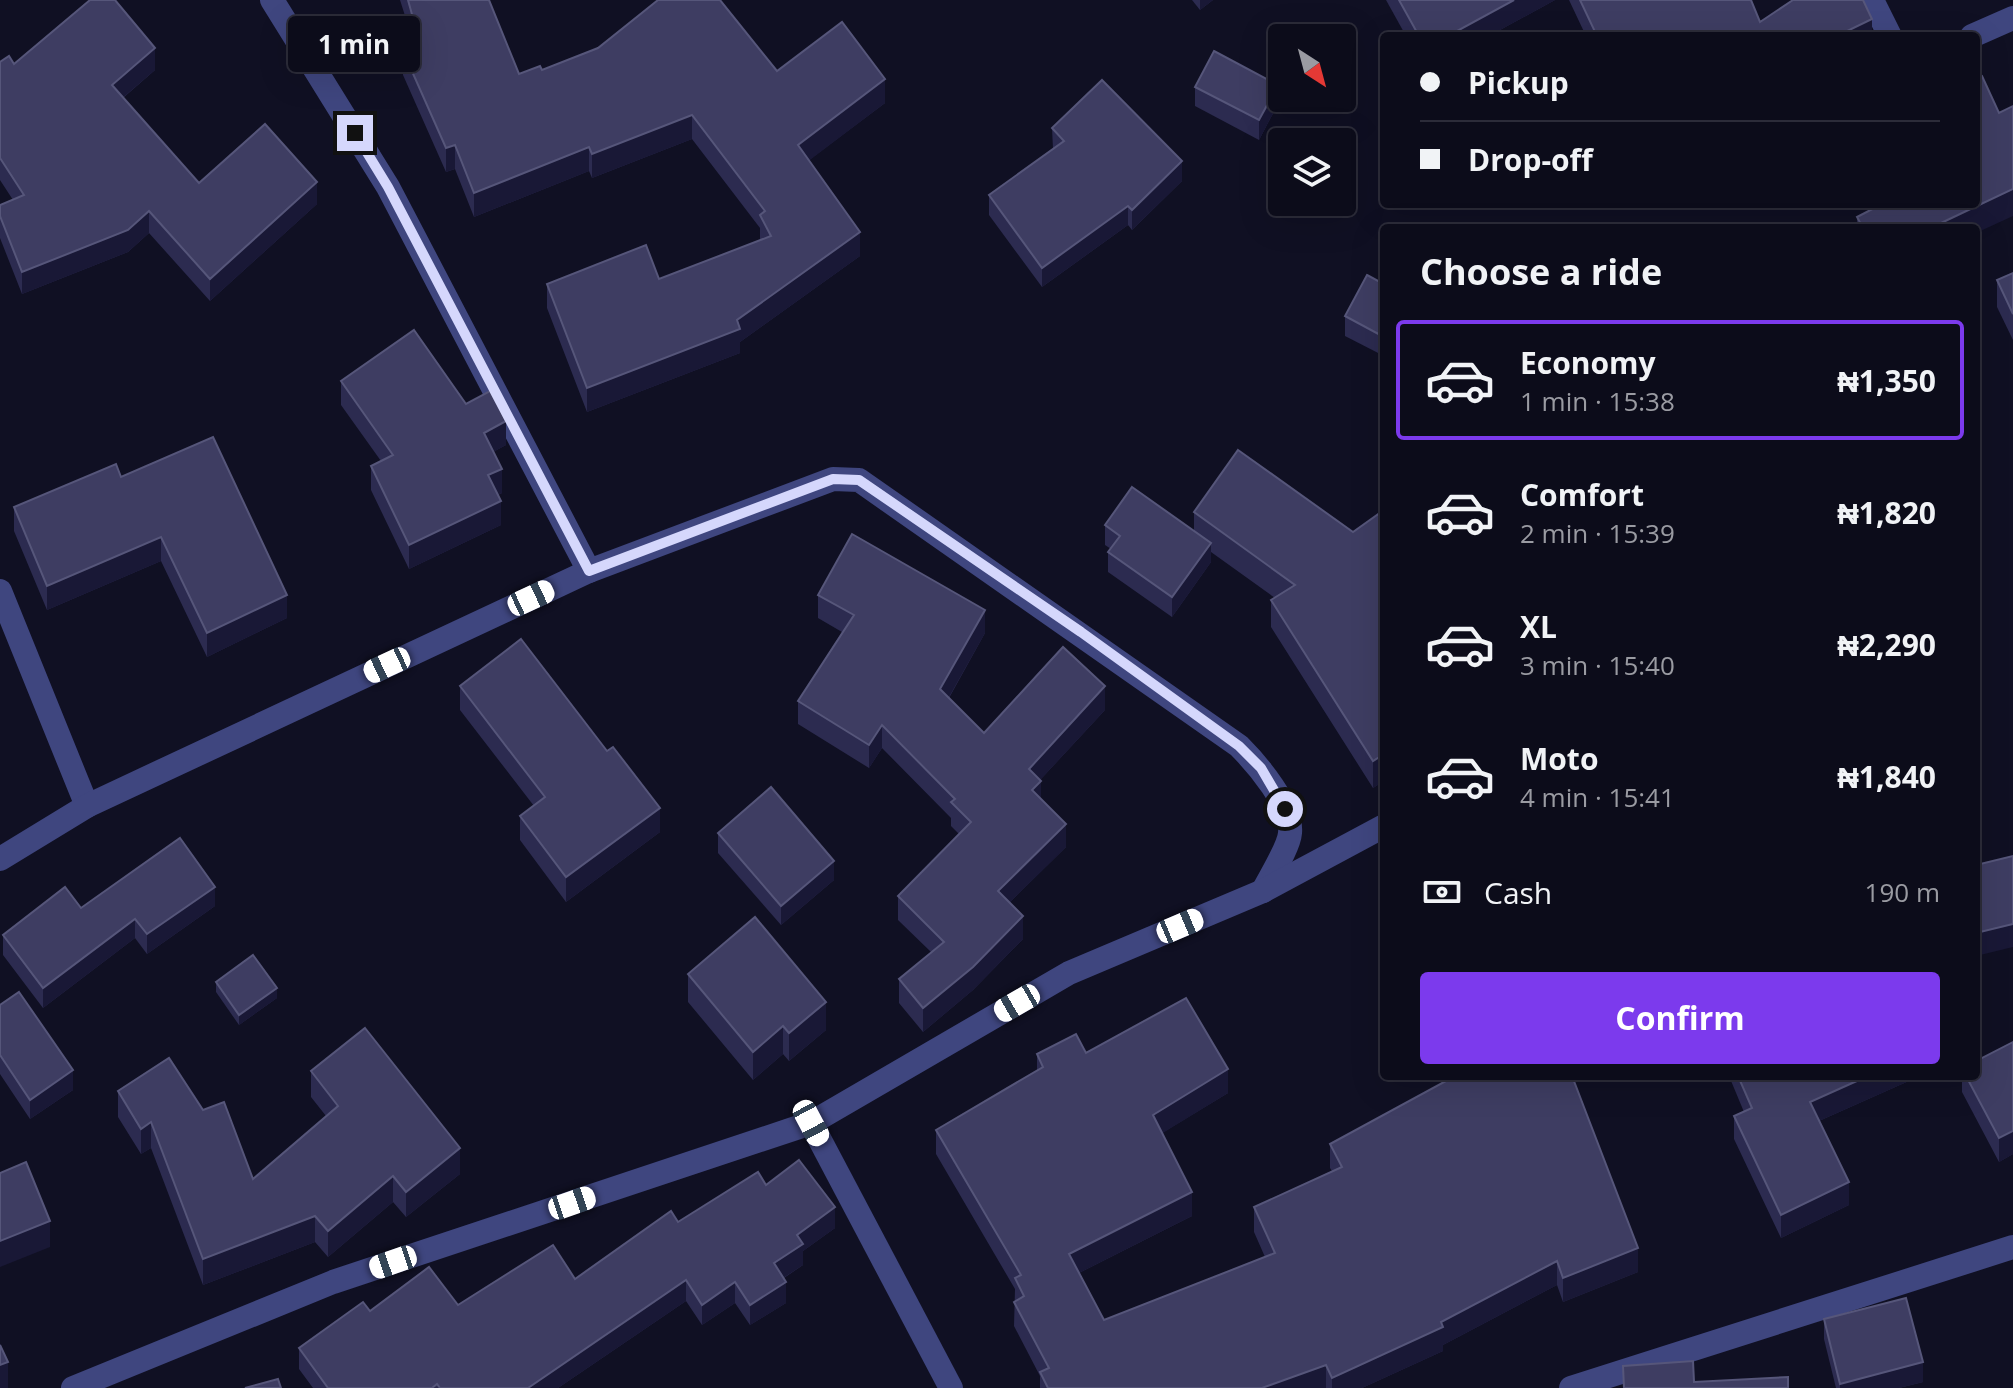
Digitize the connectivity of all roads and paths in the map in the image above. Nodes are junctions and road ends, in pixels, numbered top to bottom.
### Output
1 (272, 0) edge
2 (1872, 0) edge
3 (2013, 18) edge
4 (1888, 32) edge
5 (1980, 32) edge
6 (589, 571) junction
7 (0, 591) edge
8 (87, 806) junction
9 (1380, 828) edge
10 (0, 859) edge
11 (1263, 891) junction
12 (811, 1123) junction
13 (2013, 1247) edge
14 (73, 1388) edge
15 (951, 1388) edge
16 (1571, 1388) edge

1 - 6 street
2 - 4 street
3 - 5 street
6 - 8 street
6 - 11 street
7 - 8 street
8 - 10 street
9 - 11 street
11 - 12 street
12 - 14 street
12 - 15 street
13 - 16 street

